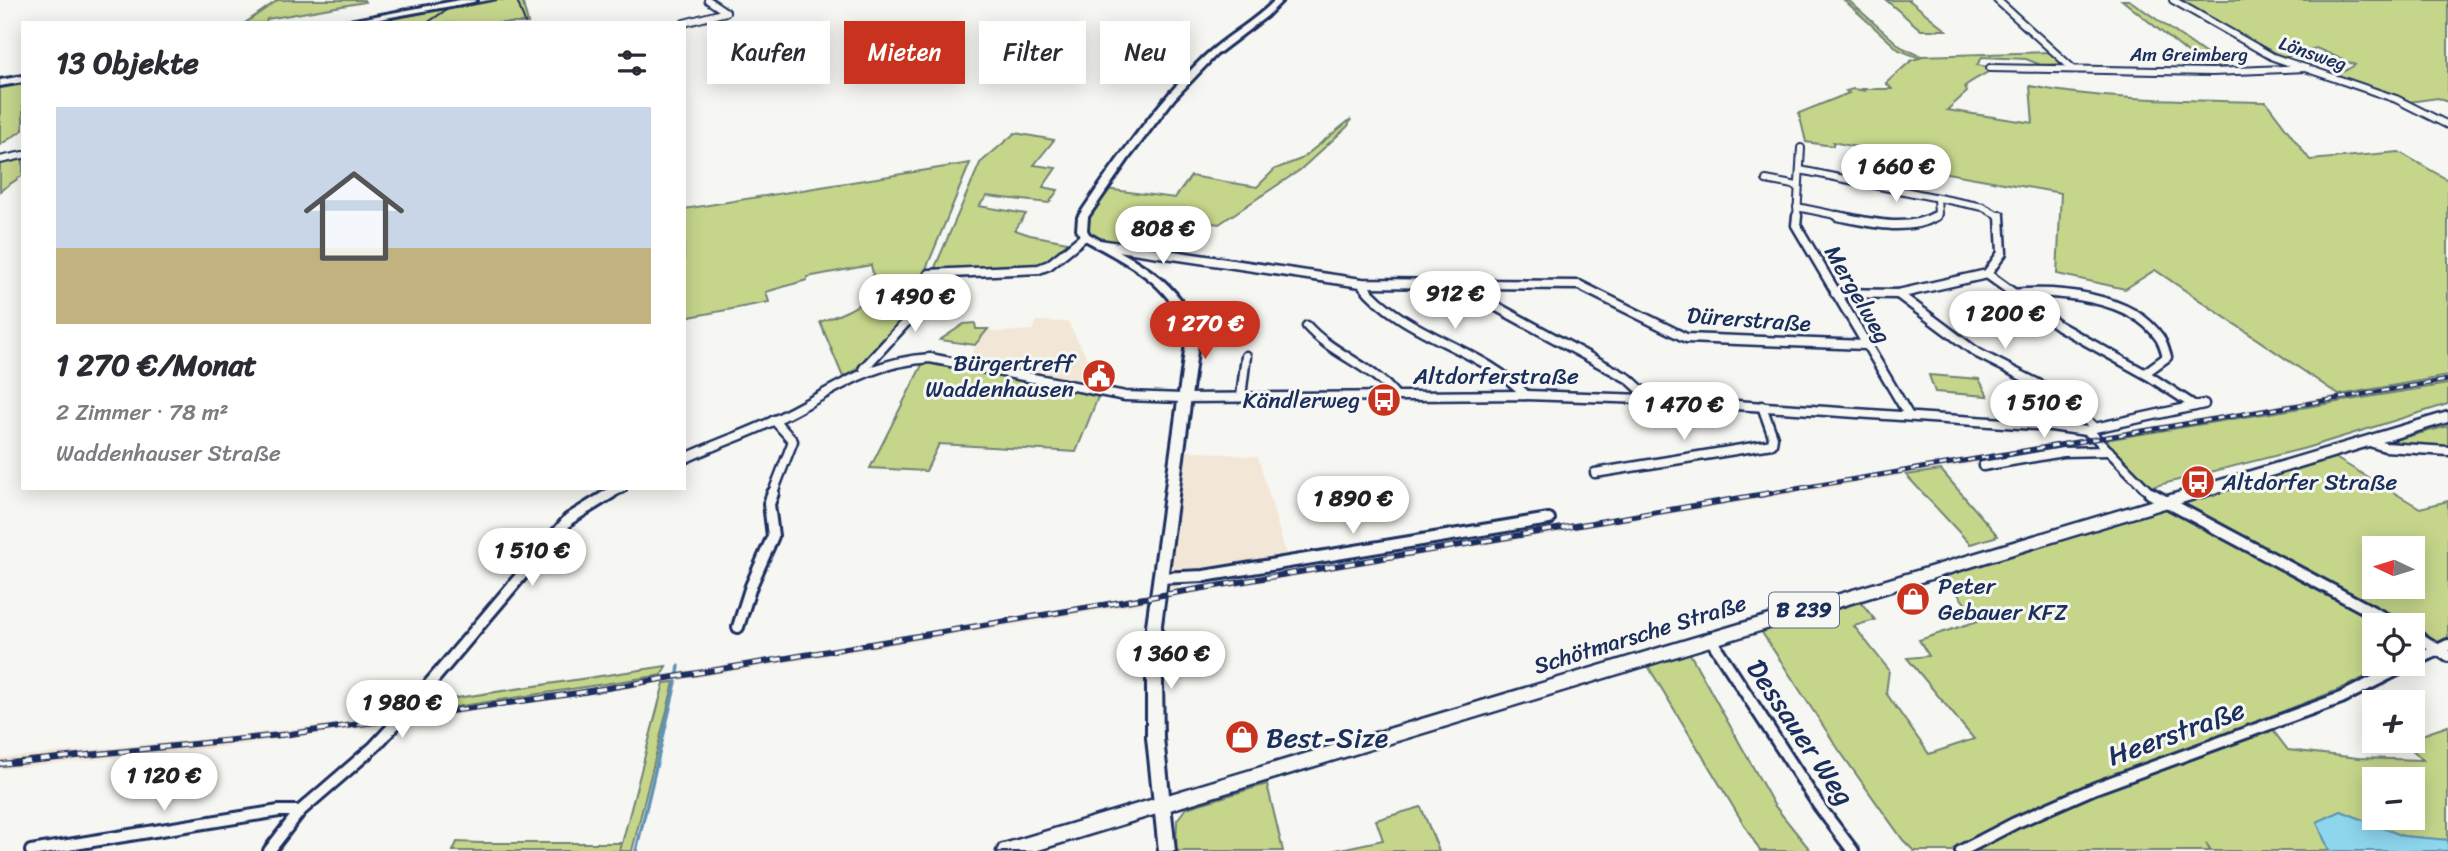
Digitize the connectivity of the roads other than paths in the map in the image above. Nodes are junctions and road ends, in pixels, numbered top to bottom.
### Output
1 (473, 0) edge
2 (708, 0) edge
3 (1279, 0) edge
4 (1997, 0) edge
5 (2173, 0) edge
6 (354, 21) edge
7 (686, 22) edge
8 (1990, 68) dead end
9 (2072, 68) junction
10 (2306, 68) junction
11 (21, 79) edge
12 (0, 83) edge
13 (2448, 125) edge
14 (1801, 148) dead end
15 (21, 155) edge
16 (0, 160) edge
17 (1800, 170) junction
18 (1766, 180) dead end
19 (1798, 186) junction
20 (1937, 198) junction
21 (1797, 207) junction
22 (1999, 214) joint
23 (1085, 236) junction
24 (1098, 244) junction
25 (1987, 274) junction
26 (1361, 283) junction
27 (1471, 284) junction
28 (1835, 293) junction
29 (1898, 294) junction
30 (2012, 294) junction
31 (1307, 326) dead end
32 (1865, 345) junction
33 (1246, 356) dead end
34 (863, 370) junction
35 (2145, 373) junction
36 (1526, 395) junction
37 (1396, 396) junction
38 (1241, 397) junction
39 (1183, 398) junction
40 (1645, 399) junction
41 (1762, 406) junction
42 (1909, 416) junction
43 (2448, 417) edge
44 (774, 420) junction
45 (2090, 429) junction
46 (2367, 441) junction
47 (2109, 451) junction
48 (2448, 451) edge
49 (686, 458) edge
50 (1983, 466) dead end
51 (1595, 473) dead end
52 (618, 490) edge
53 (2165, 501) junction
54 (1549, 519) dead end
55 (1158, 578) junction
56 (2375, 613) edge
57 (738, 627) dead end
58 (1710, 638) junction
59 (2425, 640) edge
60 (2445, 650) edge
61 (2425, 658) edge
62 (2386, 676) edge
63 (1160, 804) junction
64 (300, 811) junction
65 (31, 851) edge
66 (269, 851) edge
67 (1007, 851) edge
68 (1167, 851) edge
69 (1853, 851) edge
70 (1961, 851) edge

1 - 6 main road
2 - 7 street
3 - 23 main road
4 - 9 street
5 - 10 street, Lönsweg
8 - 9 street, Am Greimberg
9 - 10 street, Am Greimberg
10 - 13 street, Lönsweg
11 - 12 main road
14 - 17 street, Mergelweg
15 - 16 street
17 - 19 street, Mergelweg
17 - 20 street
18 - 19 street
19 - 21 street, Mergelweg
20 - 21 street
20 - 22 street
21 - 28 street, Mergelweg
22 - 25 street
23 - 24 main road
23 - 34 street
24 - 26 street, Dürerstraße
24 - 39 main road
25 - 29 street
25 - 30 street
26 - 27 street, Dürerstraße
26 - 36 street
27 - 32 street, Dürerstraße
27 - 40 street
28 - 29 street
28 - 32 street, Mergelweg
29 - 45 street
30 - 35 street
30 - 35 street
31 - 37 street
32 - 42 street, Mergelweg
33 - 38 street
34 - 39 street, Altdorferstraße
34 - 44 street, Altdorferstraße
35 - 45 street, Altdorferstraße
36 - 37 street, Altdorferstraße
36 - 40 street, Altdorferstraße
37 - 38 street, Altdorferstraße
38 - 39 street, Altdorferstraße
39 - 55 main road
40 - 41 street, Altdorferstraße
41 - 42 street, Altdorferstraße
41 - 51 street
42 - 45 street, Altdorferstraße
43 - 46 main road, Schötmarsche Straße / B 239
44 - 49 street, Altdorferstraße
44 - 57 street
45 - 47 street
46 - 48 street
46 - 53 main road, Schötmarsche Straße / B 239
47 - 50 street
47 - 53 street
52 - 64 street
53 - 56 street
53 - 58 main road, Schötmarsche Straße / B 239
54 - 55 street
55 - 63 main road
58 - 63 main road, Schötmarsche Straße / B 239
58 - 69 street, Dessauer Weg
59 - 60 street
60 - 61 street, Heerstraße
62 - 70 street, Heerstraße
63 - 67 main road, Schötmarsche Straße / B 239
63 - 68 main road
64 - 65 street
64 - 66 street

